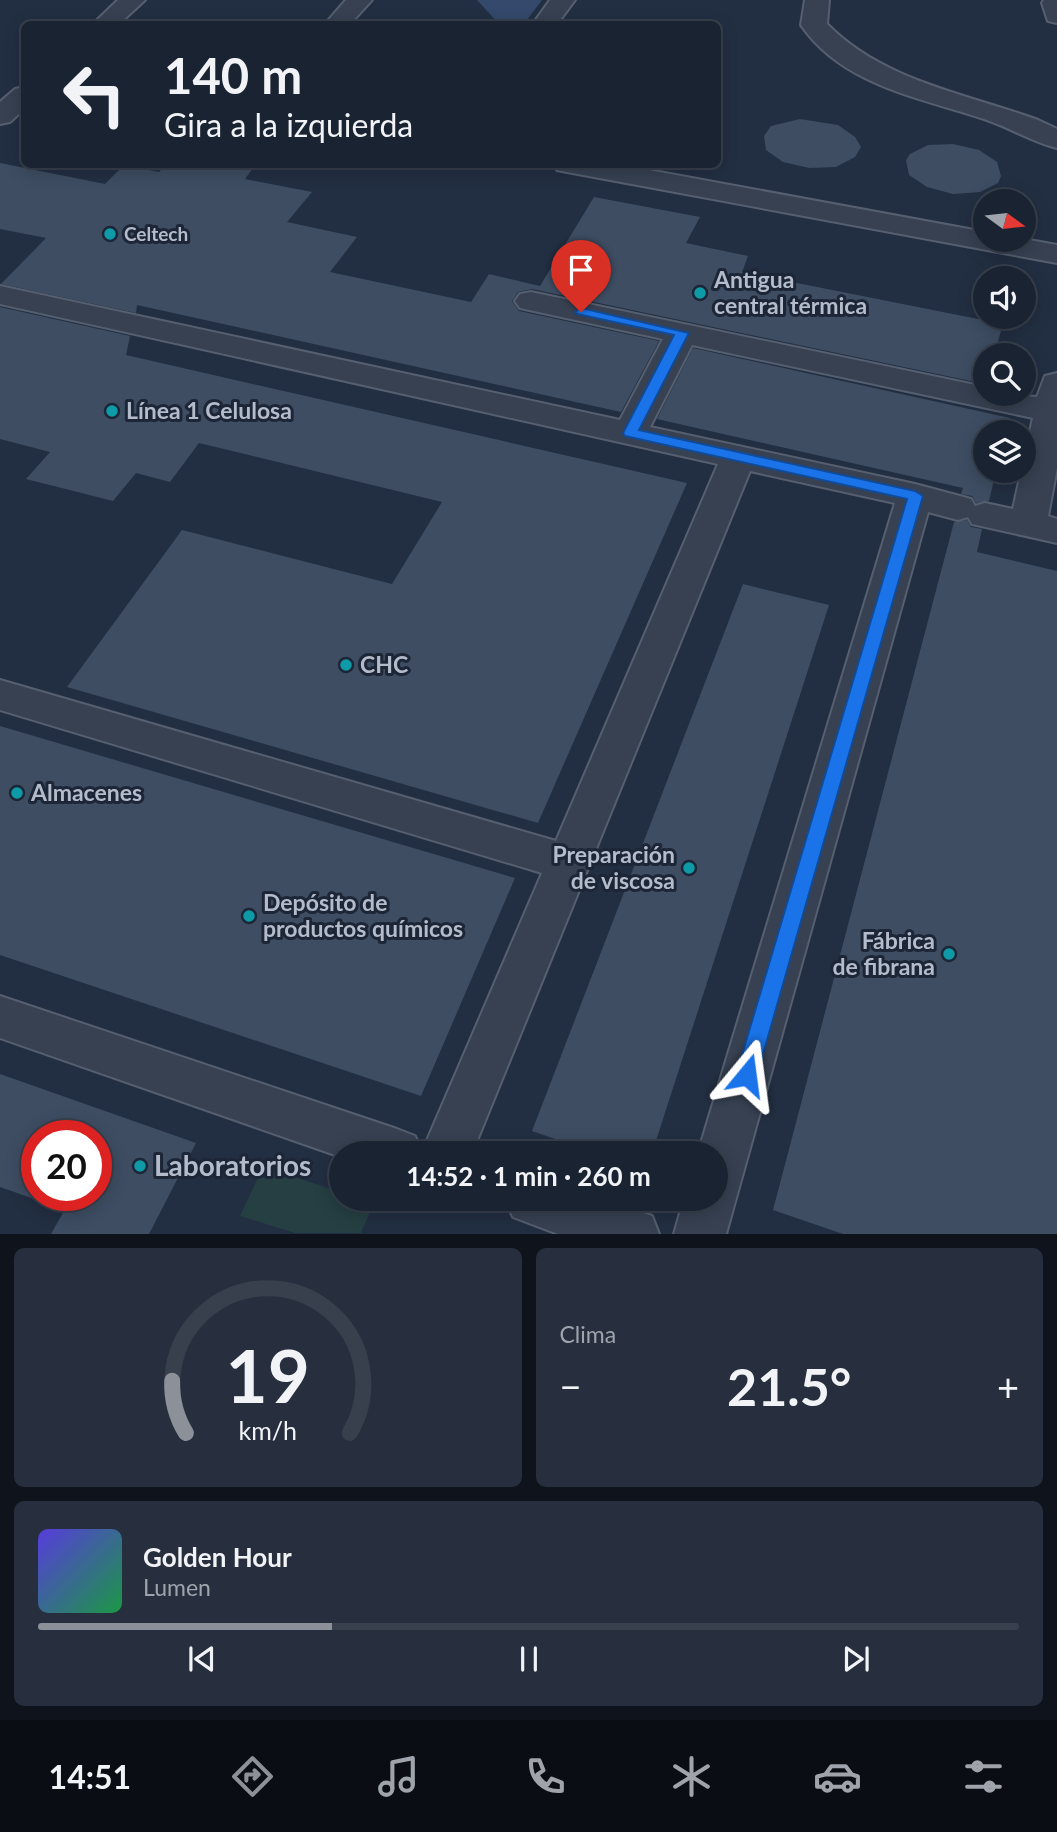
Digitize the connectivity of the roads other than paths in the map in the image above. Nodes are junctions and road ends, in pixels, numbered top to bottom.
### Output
1 (133, 0) edge
2 (360, 0) edge
3 (563, 0) edge
4 (817, 0) edge
5 (1057, 3) edge
6 (1057, 16) edge
7 (108, 21) edge
8 (340, 21) edge
9 (547, 21) edge
10 (21, 98) edge
11 (0, 116) edge
12 (1057, 140) edge
13 (589, 168) edge
14 (1057, 254) edge
15 (0, 295) edge
16 (531, 301) dead end
17 (682, 333) junction
18 (1054, 397) edge
19 (630, 433) junction
20 (738, 457) junction
21 (915, 496) junction
22 (1043, 528) edge
23 (0, 695) edge
24 (568, 863) junction
25 (0, 1017) edge
26 (362, 1141) edge
27 (452, 1141) edge
28 (727, 1141) edge
29 (560, 1211) edge
30 (707, 1211) edge
31 (600, 1228) edge
32 (700, 1234) edge

1 - 7 lane
2 - 8 lane
3 - 9 lane
4 - 12 lane
5 - 6 lane
10 - 11 lane
13 - 14 lane
15 - 19 lane
16 - 17 lane
17 - 18 lane
17 - 19 lane
18 - 22 lane
19 - 20 lane
20 - 21 lane
20 - 24 lane
21 - 22 lane
21 - 28 lane
23 - 24 lane
24 - 27 lane
25 - 26 lane
29 - 31 lane
30 - 32 lane

